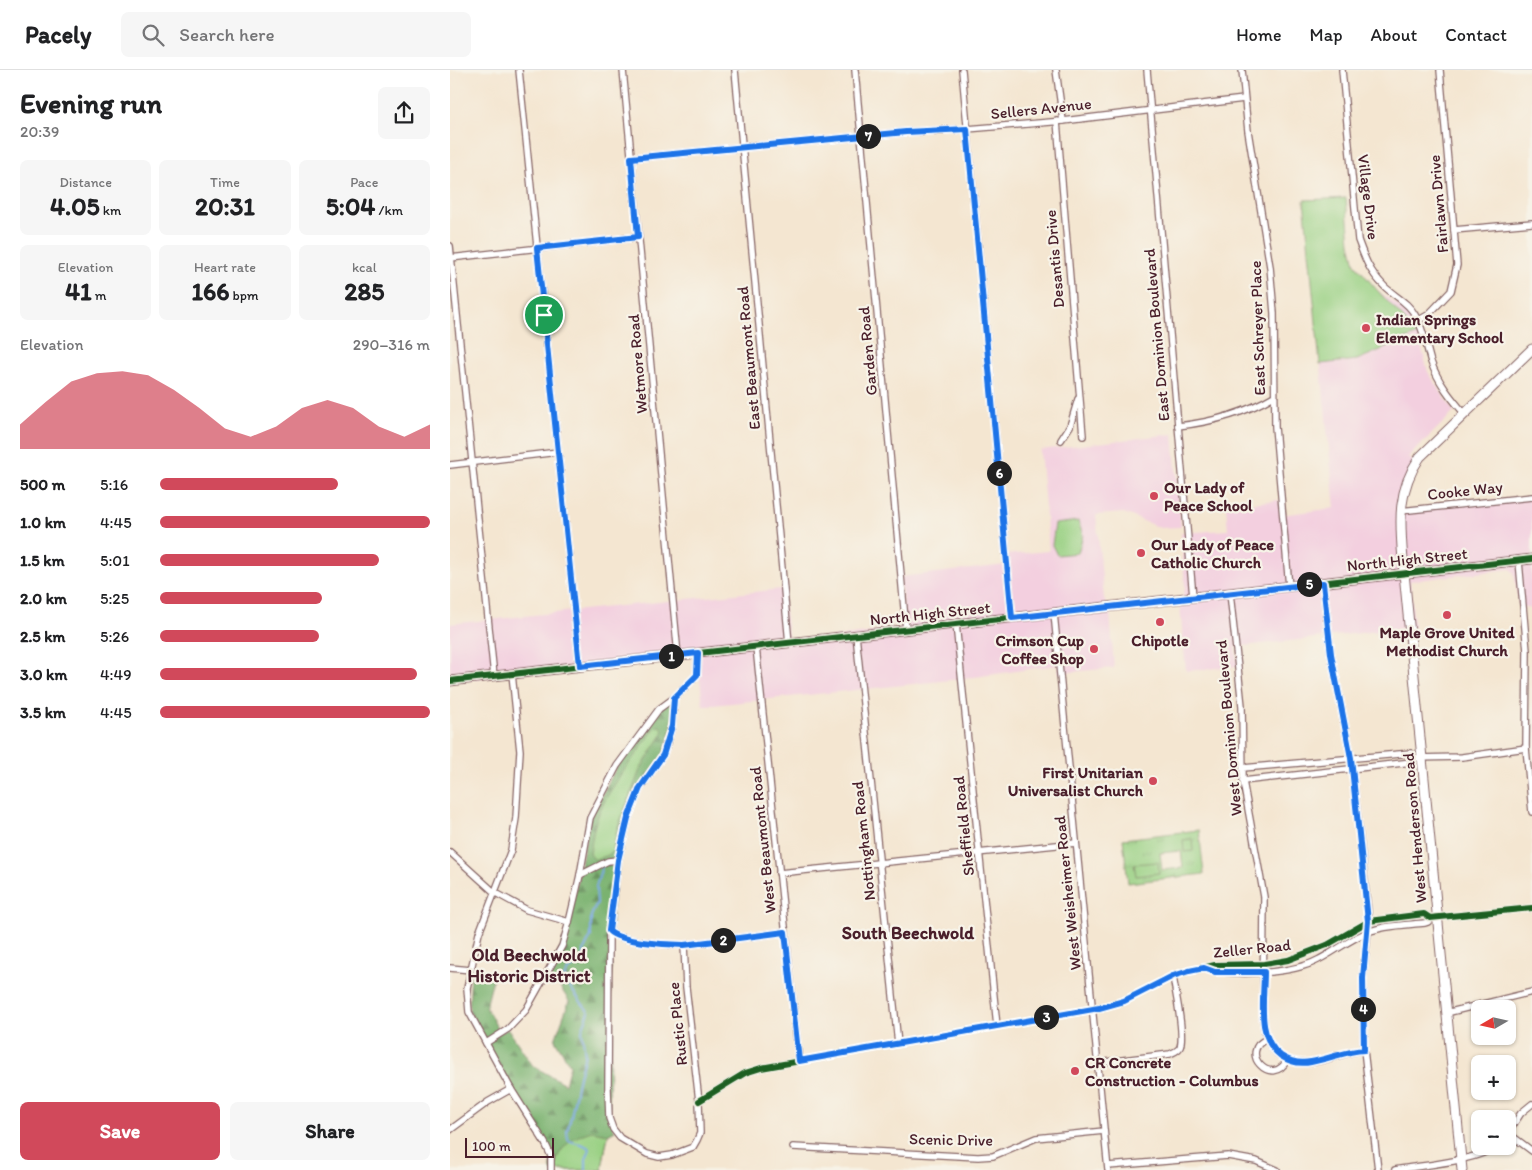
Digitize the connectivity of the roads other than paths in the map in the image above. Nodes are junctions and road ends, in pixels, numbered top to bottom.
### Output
1 (519, 70) edge
2 (623, 70) edge
3 (735, 70) edge
4 (855, 70) edge
5 (962, 70) edge
6 (1056, 70) edge
7 (1147, 70) edge
8 (1242, 70) edge
9 (1342, 70) edge
10 (1440, 70) edge
11 (1244, 99) junction
12 (1151, 109) junction
13 (1060, 121) junction
14 (967, 129) junction
15 (861, 137) junction
16 (743, 148) junction
17 (631, 158) junction
18 (1532, 223) edge
19 (1454, 230) junction
20 (638, 237) junction
21 (450, 246) edge
22 (537, 248) junction
23 (451, 258) edge
24 (1419, 320) junction
25 (1532, 349) edge
26 (1080, 394) junction
27 (1274, 396) junction
28 (1464, 413) junction
29 (1178, 426) junction
30 (1083, 436) dead end
31 (1061, 440) dead end
32 (558, 452) junction
33 (472, 462) junction
34 (450, 465) edge
35 (1532, 497) edge
36 (1400, 511) junction
37 (1532, 560) edge
38 (1519, 561) junction
39 (1404, 573) junction
40 (1323, 583) junction
41 (1289, 587) junction
42 (1230, 593) junction
43 (1193, 597) junction
44 (1054, 613) junction
45 (1012, 618) junction
46 (956, 624) junction
47 (906, 630) junction
48 (856, 635) junction
49 (789, 643) junction
50 (756, 647) junction
51 (698, 653) junction
52 (678, 655) junction
53 (580, 666) junction
54 (512, 674) junction
55 (494, 676) junction
56 (450, 682) edge
57 (674, 698) junction
58 (1526, 748) junction
59 (1351, 758) junction
60 (1418, 758) junction
61 (1242, 768) junction
62 (1352, 769) junction
63 (1244, 781) junction
64 (1532, 812) edge
65 (1076, 843) junction
66 (450, 852) edge
67 (979, 853) junction
68 (618, 860) junction
69 (879, 863) junction
70 (779, 873) junction
71 (580, 875) junction
72 (494, 892) junction
73 (1532, 908) edge
74 (1433, 917) junction
75 (1368, 921) junction
76 (570, 922) junction
77 (609, 931) junction
78 (1368, 931) junction
79 (785, 932) junction
80 (684, 945) junction
81 (1264, 964) junction
82 (450, 968) edge
83 (1204, 968) junction
84 (471, 970) junction
85 (1264, 972) junction
86 (1173, 976) junction
87 (1532, 992) edge
88 (1092, 1009) junction
89 (1446, 1013) junction
90 (997, 1026) junction
91 (1267, 1039) junction
92 (486, 1043) junction
93 (898, 1044) junction
94 (1364, 1050) junction
95 (1287, 1060) junction
96 (799, 1061) junction
97 (1098, 1063) junction
98 (511, 1089) junction
99 (700, 1101) junction
100 (1532, 1104) edge
101 (1516, 1121) edge
102 (450, 1130) edge
103 (1104, 1131) junction
104 (1516, 1139) edge
105 (793, 1147) dead end
106 (1532, 1151) edge
107 (1482, 1155) edge
108 (1461, 1159) junction
109 (1108, 1168) edge
110 (551, 1170) edge
111 (1277, 1170) edge
112 (1378, 1170) edge
113 (1395, 1170) edge
114 (1462, 1170) edge

1 - 22 street
2 - 17 street, Wetmore Road
3 - 16 street, East Beaumont Road
4 - 15 street, Garden Road
5 - 14 street
6 - 13 street, Desantis Drive
7 - 12 street, East Dominion Boulevard
8 - 11 street, East Schreyer Place
9 - 24 street, Village Drive
10 - 19 street, Fairlawn Drive
11 - 12 street, Sellers Avenue
11 - 27 street, East Schreyer Place
12 - 13 street, Sellers Avenue
12 - 29 street, East Dominion Boulevard
13 - 14 street, Sellers Avenue
13 - 26 street, Desantis Drive
14 - 15 street, Sellers Avenue
14 - 45 street
15 - 16 street, Sellers Avenue
15 - 47 street, Garden Road
16 - 17 street, Sellers Avenue
16 - 49 street, East Beaumont Road
17 - 20 street, Wetmore Road
18 - 19 street
19 - 24 street, Fairlawn Drive
20 - 22 street
20 - 52 street, Wetmore Road
21 - 23 street
22 - 23 street
22 - 32 street
23 - 33 street
24 - 28 street, Village Drive
25 - 28 main road, West Henderson Road
26 - 30 street, Desantis Drive
26 - 31 street, Desantis Drive
27 - 29 street
27 - 41 street, East Schreyer Place
28 - 36 main road, West Henderson Road
29 - 43 street, East Dominion Boulevard
32 - 33 street
32 - 53 street
33 - 34 street
33 - 55 street
35 - 36 street, Cooke Way
36 - 39 main road, West Henderson Road
37 - 38 main road, North High Street
38 - 39 main road, North High Street
38 - 58 street
39 - 40 main road, North High Street
39 - 60 main road, West Henderson Road
40 - 41 main road, North High Street
40 - 59 street
41 - 42 main road, North High Street
42 - 43 main road, North High Street
42 - 61 street, West Dominion Boulevard
43 - 44 main road, North High Street
44 - 45 main road, North High Street
44 - 65 street, West Weisheimer Road
45 - 46 main road, North High Street
46 - 47 main road, North High Street
46 - 67 street, Sheffield Road
47 - 48 main road, North High Street
48 - 49 main road, North High Street
48 - 69 street, Nottingham Road
49 - 50 main road, North High Street
50 - 51 main road, North High Street
50 - 70 street, West Beaumont Road
51 - 52 main road, North High Street
51 - 57 street
52 - 53 main road, North High Street
53 - 54 main road, North High Street
54 - 55 main road, North High Street
54 - 72 street
55 - 56 main road, North High Street
57 - 68 street
57 - 71 street
58 - 60 street
58 - 64 street
59 - 60 street
59 - 61 street
59 - 62 street
60 - 62 street
60 - 74 main road, West Henderson Road
61 - 63 street, West Dominion Boulevard
62 - 63 street
62 - 75 street
63 - 81 street, West Dominion Boulevard
65 - 67 street
65 - 88 street, West Weisheimer Road
66 - 72 street
67 - 69 street
67 - 90 street, Sheffield Road
68 - 71 street
68 - 77 street
69 - 70 street
69 - 93 street, Nottingham Road
70 - 79 street, West Beaumont Road
71 - 76 street
72 - 76 street
72 - 84 street
73 - 74 street, Zeller Road
74 - 75 street, Zeller Road
74 - 78 street, Zeller Road
74 - 89 main road, West Henderson Road
75 - 78 street
75 - 81 street, Zeller Road
76 - 92 street
77 - 80 street
77 - 99 street, Rustic Place
78 - 85 street, Zeller Road
78 - 94 street
79 - 80 street
79 - 96 street, West Beaumont Road
80 - 99 street, Rustic Place
81 - 83 street, Zeller Road
81 - 85 street, West Dominion Boulevard
82 - 84 street
83 - 85 street, Zeller Road
83 - 86 street, Zeller Road
84 - 92 street
85 - 91 street, West Dominion Boulevard
86 - 88 street, Zeller Road
86 - 97 street
87 - 89 street
88 - 90 street, Zeller Road
88 - 97 street, West Weisheimer Road
89 - 108 main road, West Henderson Road
90 - 93 street, Zeller Road
91 - 95 street, West Dominion Boulevard
91 - 95 street
92 - 98 street
93 - 96 street, Zeller Road
94 - 95 street
94 - 112 street
96 - 99 street, Zeller Road
97 - 103 street, West Weisheimer Road
98 - 102 street
98 - 110 street
100 - 101 street
103 - 105 street, Scenic Drive
103 - 109 street, West Weisheimer Road
104 - 106 street
107 - 108 street
108 - 113 street
108 - 114 main road, West Henderson Road
109 - 111 street

